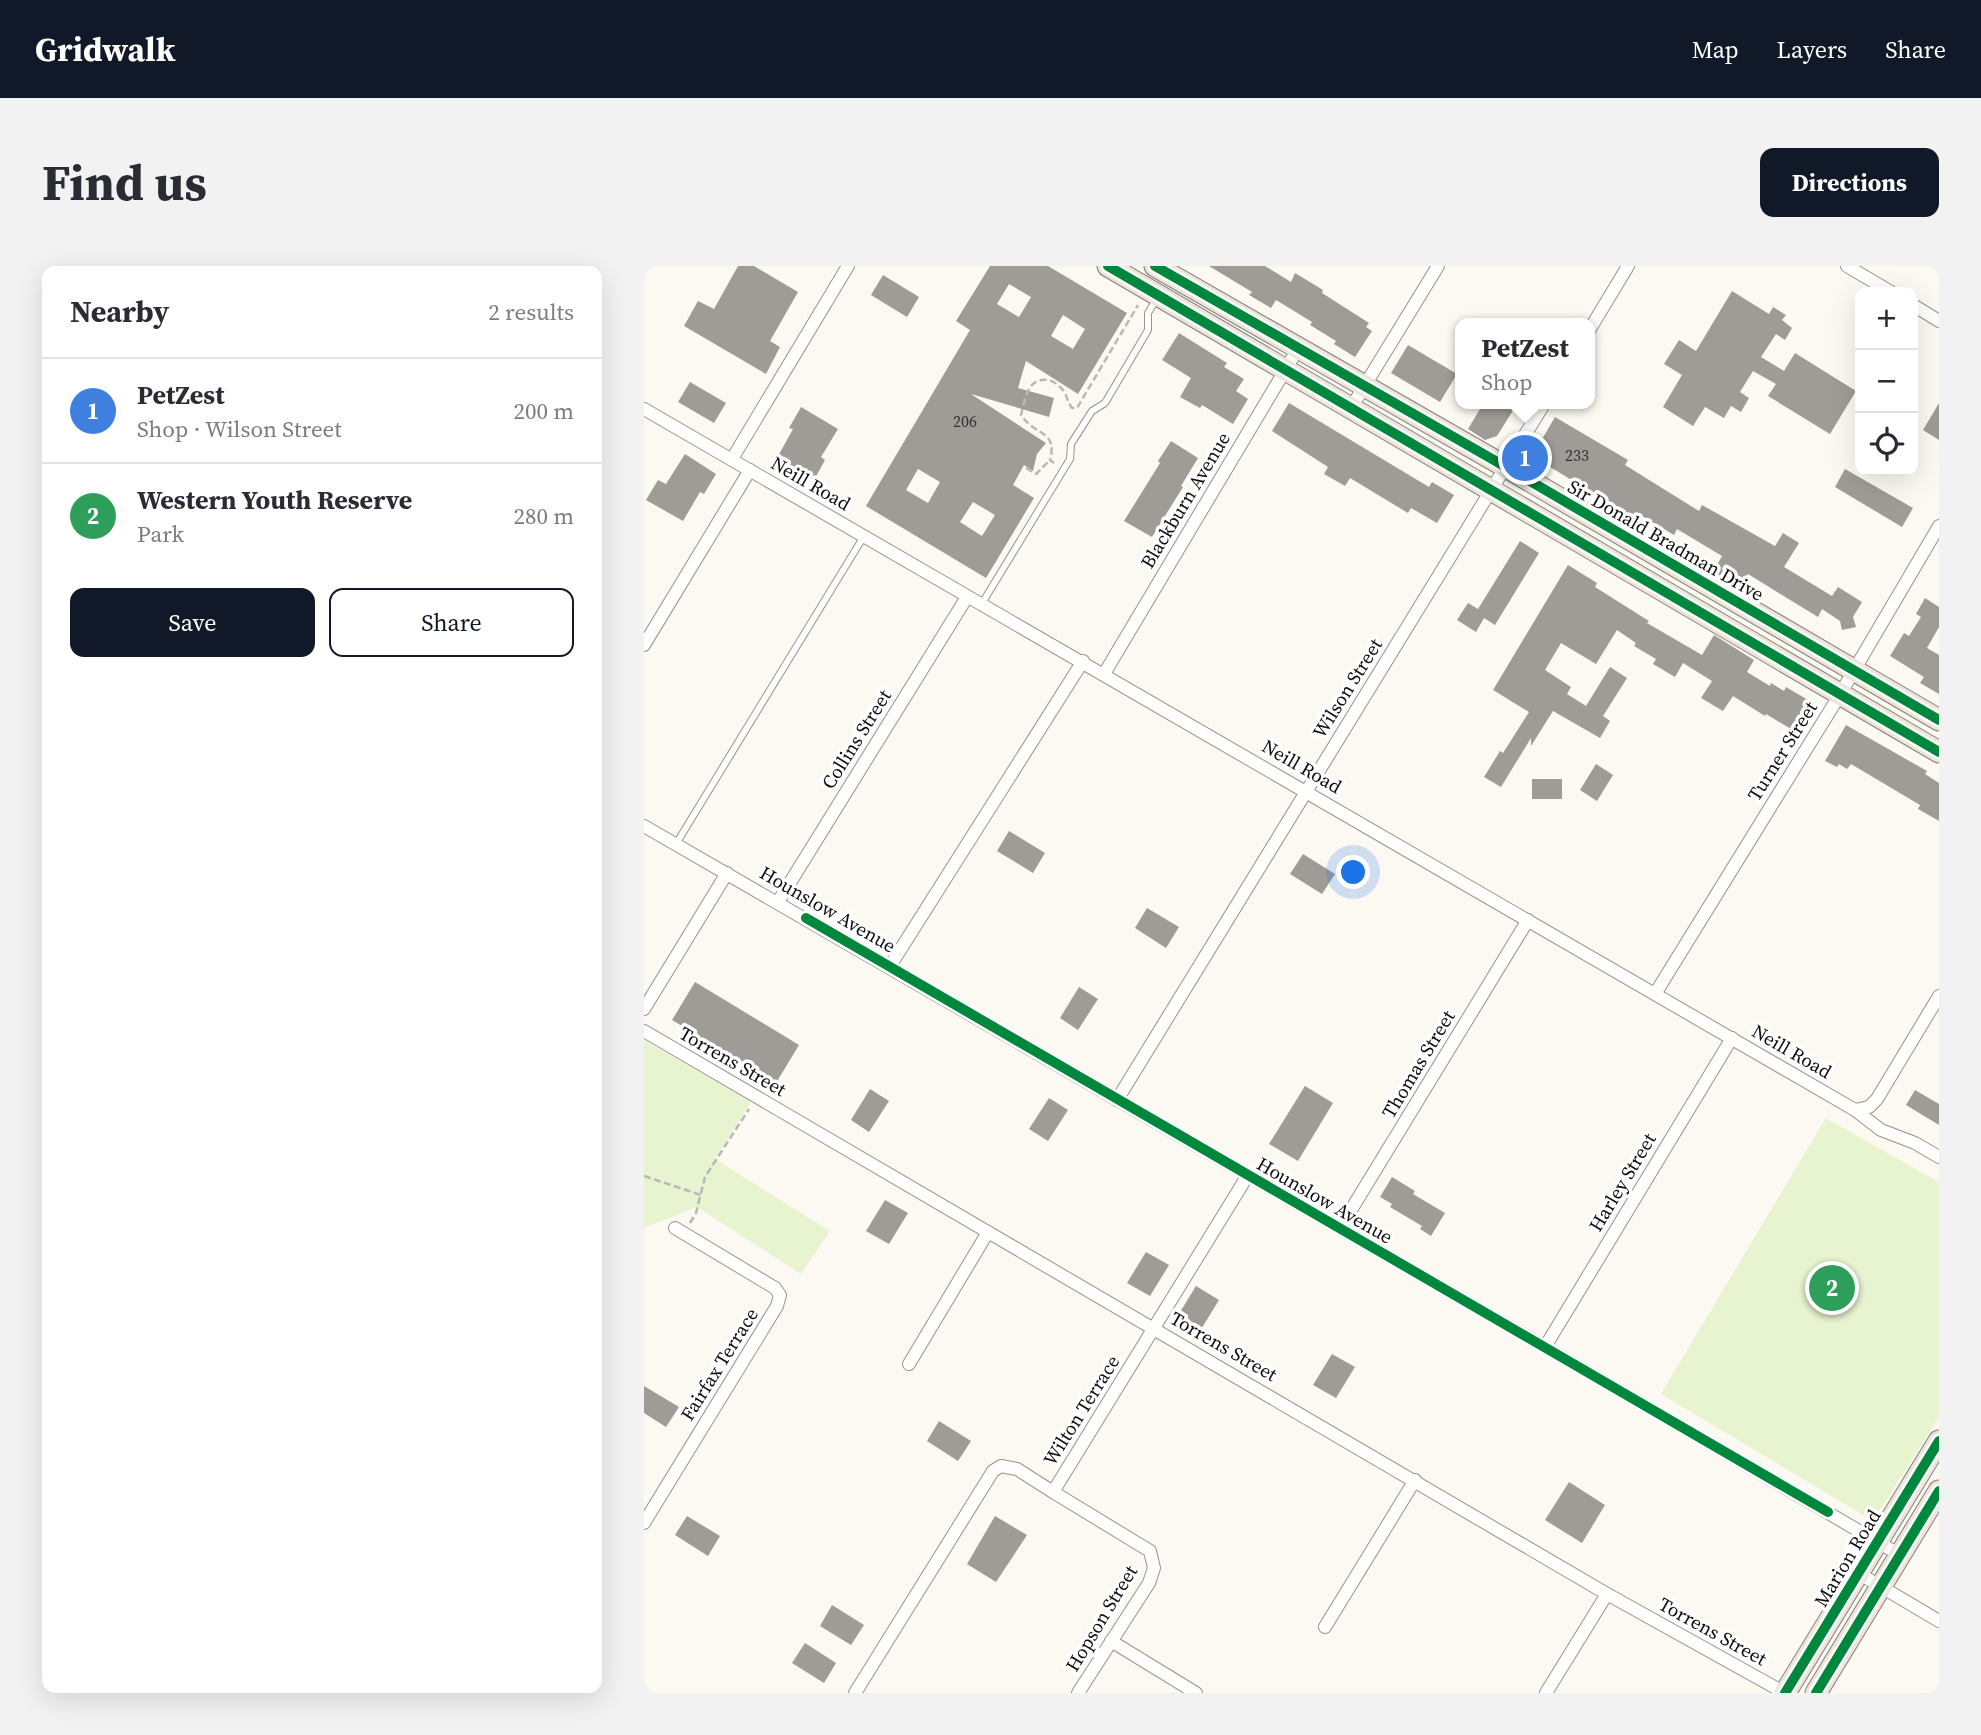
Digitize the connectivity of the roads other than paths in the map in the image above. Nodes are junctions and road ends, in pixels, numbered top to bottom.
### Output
1 (848, 266) edge
2 (1108, 266) edge
3 (1155, 266) edge
4 (1438, 266) edge
5 (1628, 266) edge
6 (1847, 266) edge
7 (1883, 287) edge
8 (1150, 297) junction
9 (1918, 308) edge
10 (1595, 321) edge
11 (1939, 321) edge
12 (1299, 347) junction
13 (1286, 369) junction
14 (1364, 385) junction
15 (1351, 408) junction
16 (644, 409) edge
17 (1541, 409) edge
18 (732, 459) junction
19 (1506, 467) junction
20 (751, 470) junction
21 (1491, 490) junction
22 (1939, 526) edge
23 (864, 536) junction
24 (967, 597) junction
25 (981, 605) junction
26 (644, 645) edge
27 (1083, 662) junction
28 (1854, 670) junction
29 (1104, 674) junction
30 (1840, 693) junction
31 (1939, 720) edge
32 (1939, 752) edge
33 (1306, 791) junction
34 (644, 825) edge
35 (676, 844) junction
36 (727, 873) junction
37 (778, 902) junction
38 (1528, 920) junction
39 (890, 966) junction
40 (1655, 994) junction
41 (1939, 996) edge
42 (644, 1009) edge
43 (644, 1031) edge
44 (1732, 1038) junction
45 (1116, 1100) junction
46 (1855, 1110) junction
47 (1939, 1157) edge
48 (1248, 1175) junction
49 (682, 1227) road end
50 (1340, 1228) junction
51 (988, 1232) junction
52 (1155, 1329) junction
53 (1545, 1347) junction
54 (908, 1364) dead end
55 (1939, 1441) edge
56 (1415, 1480) junction
57 (1939, 1491) edge
58 (1053, 1492) junction
59 (644, 1523) edge
60 (1878, 1541) junction
61 (1900, 1555) junction
62 (1858, 1573) junction
63 (1882, 1587) junction
64 (1607, 1594) junction
65 (1939, 1621) edge
66 (1325, 1627) dead end
67 (1111, 1641) junction
68 (855, 1693) edge
69 (1078, 1693) edge
70 (1196, 1693) edge
71 (1546, 1693) edge
72 (1785, 1693) edge
73 (1816, 1693) edge

1 - 18 street
2 - 8 main road
3 - 12 main road, Sir Donald Bradman Drive
4 - 14 street
5 - 10 street
6 - 7 street
8 - 13 main road
8 - 25 lane
9 - 11 street
12 - 13 street, Blackburn Avenue
12 - 14 main road, Sir Donald Bradman Drive
13 - 15 main road
13 - 29 street, Blackburn Avenue
14 - 15 street
14 - 19 main road, Sir Donald Bradman Drive
15 - 21 main road
16 - 18 street, Neill Road
17 - 19 street, Wilson Street
18 - 20 street, Neill Road
19 - 21 street, Wilson Street
19 - 28 main road, Sir Donald Bradman Drive
20 - 23 street, Neill Road
20 - 26 street
21 - 30 main road
21 - 33 street, Wilson Street
22 - 28 street, Turner Street
23 - 24 street, Neill Road
23 - 35 lane
24 - 25 street, Neill Road
24 - 37 street, Collins Street
25 - 27 street, Neill Road
27 - 29 street, Neill Road
27 - 39 street
28 - 30 street, Turner Street
28 - 31 main road, Sir Donald Bradman Drive
29 - 33 street, Neill Road
30 - 32 main road
30 - 40 street, Turner Street
33 - 38 street, Neill Road
33 - 45 street, Wilson Street
34 - 35 street, Hounslow Avenue
35 - 36 street, Hounslow Avenue
36 - 37 street, Hounslow Avenue
36 - 42 street
37 - 39 street, Hounslow Avenue
38 - 40 street, Neill Road
38 - 50 street, Thomas Street
39 - 45 street, Hounslow Avenue
40 - 44 street, Neill Road
41 - 46 street
43 - 51 street, Torrens Street
44 - 46 street, Neill Road
44 - 53 street, Harley Street
45 - 48 street, Hounslow Avenue
46 - 47 street, Neill Road
48 - 50 street, Hounslow Avenue
48 - 52 street, Wilton Terrace
49 - 59 street, Fairfax Terrace
50 - 53 street, Hounslow Avenue
51 - 52 street, Torrens Street
51 - 54 street
52 - 56 street, Torrens Street
52 - 58 street, Wilton Terrace
53 - 60 street, Hounslow Avenue
55 - 60 main road, Marion Road
56 - 64 street, Torrens Street
56 - 66 street
57 - 61 main road
58 - 67 street, Hopson Street
58 - 68 street, Wilton Terrace
60 - 61 street, Hounslow Avenue
60 - 62 main road, Marion Road
61 - 63 main road
62 - 63 street
62 - 72 main road, Marion Road
63 - 65 street
63 - 73 main road
64 - 71 street
64 - 72 street, Torrens Street
67 - 69 street, Hopson Street
67 - 70 street

